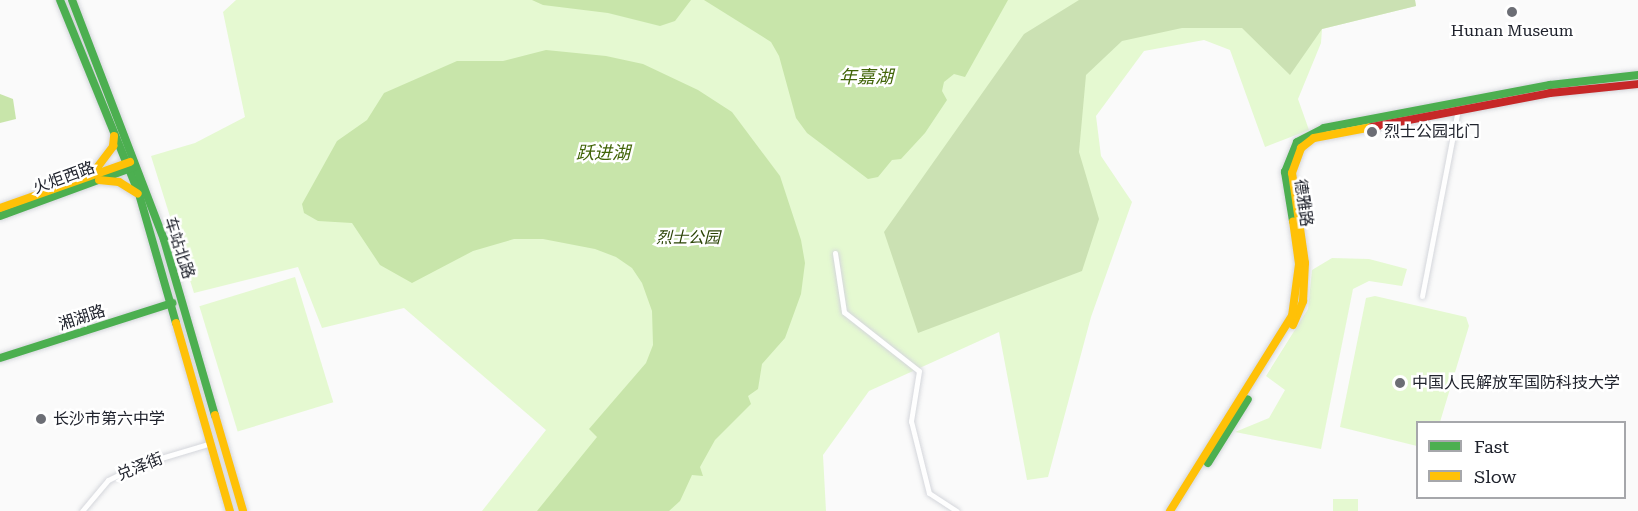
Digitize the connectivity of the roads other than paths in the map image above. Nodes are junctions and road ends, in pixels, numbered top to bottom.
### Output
1 (60, 0) edge
2 (72, 0) edge
3 (1638, 75) edge
4 (1638, 84) edge
5 (1457, 105) junction
6 (114, 128) junction
7 (132, 164) junction
8 (89, 176) junction
9 (99, 180) junction
10 (140, 194) junction
11 (0, 208) edge
12 (0, 216) edge
13 (835, 253) dead end
14 (1422, 296) dead end
15 (172, 303) junction
16 (0, 358) edge
17 (211, 443) junction
18 (82, 511) edge
19 (230, 511) edge
20 (243, 511) edge
21 (957, 511) edge
22 (1170, 511) edge
23 (1175, 511) edge

1 - 6 street, 车站北路
2 - 7 street, 车站北路
3 - 5 street, 德雅路
4 - 5 street, 德雅路
5 - 14 street
5 - 22 street, 德雅路
5 - 23 street, 德雅路
6 - 7 street, 车站北路
6 - 8 street
7 - 8 street, 火炬西路
7 - 9 street, 火炬西路
7 - 10 street, 车站北路
7 - 20 street, 车站北路
8 - 11 street, 火炬西路
9 - 10 street
9 - 12 street, 火炬西路
10 - 15 street, 车站北路
13 - 21 street
15 - 16 street, 湘湖路
15 - 17 street, 车站北路
17 - 18 street, 兑泽街
17 - 19 street, 车站北路

